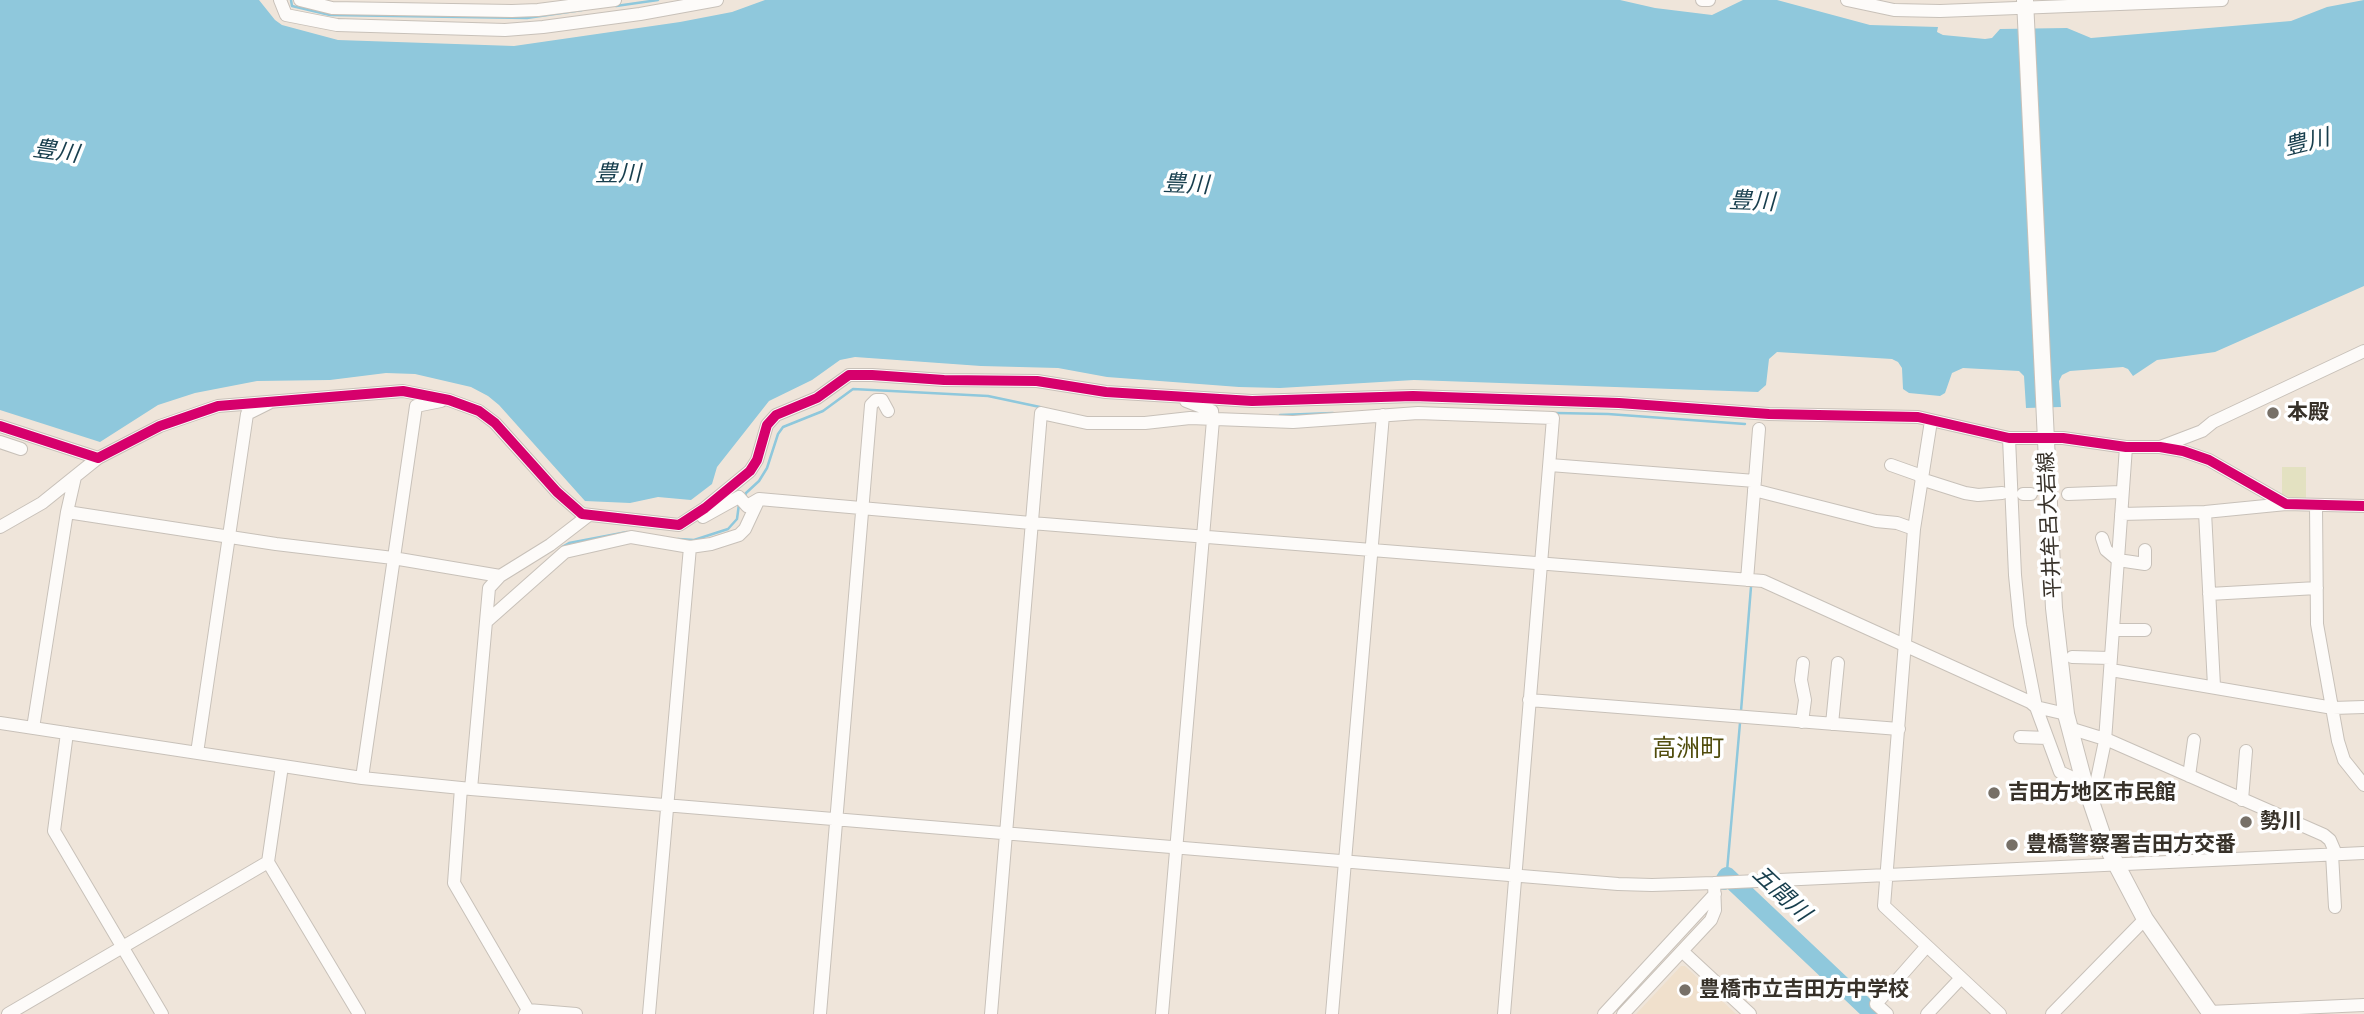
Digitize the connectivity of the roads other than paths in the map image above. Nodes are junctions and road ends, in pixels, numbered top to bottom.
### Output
1 (280, 0) edge
2 (300, 0) edge
3 (615, 0) edge
4 (718, 0) edge
5 (1702, 0) edge
6 (1709, 0) edge
7 (1847, 0) edge
8 (2222, 0) edge
9 (1941, 5) edge
10 (2026, 6) edge
11 (2364, 351) edge
12 (2348, 357) junction
13 (2364, 359) edge
14 (1185, 397) junction
15 (275, 400) junction
16 (449, 400) junction
17 (888, 411) dead end
18 (1383, 415) junction
19 (1213, 416) junction
20 (1931, 421) junction
21 (0, 426) edge
22 (1759, 429) dead end
23 (2046, 435) junction
24 (2009, 438) junction
25 (0, 442) edge
26 (2126, 447) junction
27 (2160, 447) junction
28 (22, 449) dead end
29 (98, 458) junction
30 (1550, 464) junction
31 (1891, 465) dead end
32 (75, 477) junction
33 (1922, 478) junction
34 (1755, 485) junction
35 (2121, 492) junction
36 (2002, 493) dead end
37 (2068, 494) dead end
38 (759, 499) junction
39 (2286, 504) junction
40 (2316, 505) junction
41 (2364, 506) edge
42 (863, 507) junction
43 (67, 512) junction
44 (2205, 512) junction
45 (2121, 514) junction
46 (589, 515) junction
47 (1031, 523) junction
48 (679, 525) junction
49 (0, 527) edge
50 (1914, 529) junction
51 (229, 536) junction
52 (1202, 537) junction
53 (2102, 538) dead end
54 (690, 547) junction
55 (1371, 548) junction
56 (2145, 550) dead end
57 (393, 558) junction
58 (2118, 560) junction
59 (1540, 562) junction
60 (500, 576) junction
61 (1747, 580) junction
62 (2316, 587) junction
63 (2209, 594) junction
64 (486, 622) junction
65 (2113, 629) junction
66 (2145, 630) dead end
67 (1906, 645) junction
68 (2072, 657) dead end
69 (1803, 663) dead end
70 (1838, 663) dead end
71 (2111, 664) junction
72 (2214, 686) junction
73 (1529, 700) junction
74 (2364, 707) edge
75 (2036, 708) junction
76 (2333, 708) junction
77 (2067, 721) junction
78 (1802, 722) junction
79 (0, 723) edge
80 (1832, 724) junction
81 (33, 728) junction
82 (1899, 729) junction
83 (68, 733) junction
84 (2020, 737) dead end
85 (2047, 738) junction
86 (2105, 739) junction
87 (2194, 740) dead end
88 (2246, 751) dead end
89 (197, 753) junction
90 (282, 766) junction
91 (2189, 776) junction
92 (362, 778) junction
93 (2085, 785) junction
94 (2364, 785) edge
95 (466, 789) junction
96 (2242, 800) junction
97 (669, 806) junction
98 (837, 818) junction
99 (1007, 833) junction
100 (1176, 846) junction
101 (2364, 853) edge
102 (2334, 854) junction
103 (1345, 860) junction
104 (268, 862) junction
105 (2116, 864) junction
106 (1514, 875) junction
107 (1886, 875) junction
108 (1715, 888) junction
109 (2334, 907) dead end
110 (2145, 919) junction
111 (1927, 946) junction
112 (122, 947) junction
113 (1682, 951) junction
114 (1961, 978) junction
115 (2364, 1005) edge
116 (2332, 1010) edge
117 (527, 1012) edge
118 (2210, 1013) edge
119 (8, 1014) edge
120 (162, 1014) edge
121 (359, 1014) edge
122 (576, 1014) edge
123 (649, 1014) edge
124 (820, 1014) edge
125 (991, 1014) edge
126 (1162, 1014) edge
127 (1332, 1014) edge
128 (1504, 1014) edge
129 (1604, 1014) edge
130 (1623, 1014) edge
131 (1750, 1014) edge
132 (1887, 1014) edge
133 (1927, 1014) edge
134 (2000, 1014) edge
135 (2052, 1014) edge

1 - 4 street
2 - 3 street
5 - 6 street
7 - 9 street
8 - 10 street
9 - 10 street
10 - 23 main road, 平井牟呂大岩線
11 - 12 street
12 - 13 street
12 - 27 street
14 - 19 street
14 - 20 street
14 - 48 street
15 - 16 street
15 - 29 street
15 - 51 street
16 - 46 street
16 - 57 street
17 - 42 street
18 - 19 street
18 - 30 street
18 - 55 street
19 - 47 street
19 - 52 street
20 - 24 street
20 - 33 street
21 - 29 street
22 - 34 street
23 - 24 street
23 - 26 street
23 - 77 main road, 平井牟呂大岩線
24 - 75 street
25 - 28 street
26 - 27 street
26 - 35 street
27 - 39 street
29 - 32 street
30 - 34 street
30 - 59 street
31 - 33 street
32 - 43 street
32 - 49 street
33 - 36 street
33 - 50 street
34 - 50 street
34 - 61 street
35 - 37 street
35 - 45 street
38 - 42 street
38 - 48 street
38 - 54 street
39 - 40 street
39 - 44 street
40 - 41 street
40 - 62 street
42 - 47 street
42 - 98 street
43 - 51 street
43 - 81 street
44 - 45 street
44 - 63 street
45 - 58 street
46 - 48 street
46 - 60 street
47 - 52 street
47 - 99 street
50 - 67 street
51 - 57 street
51 - 89 street
52 - 55 street
52 - 100 street
53 - 58 street
54 - 64 street
54 - 97 street
55 - 59 street
55 - 103 street
56 - 58 street
57 - 60 street
57 - 92 street
58 - 65 street
59 - 61 street
59 - 73 street
60 - 64 street
61 - 67 street
62 - 63 street
62 - 76 street
63 - 72 street
64 - 95 street
65 - 66 street
65 - 71 street
67 - 75 street
67 - 82 street
68 - 71 street
69 - 78 street
70 - 80 street
71 - 72 street
71 - 86 street
72 - 76 street
73 - 78 street
73 - 106 street
74 - 76 street
75 - 77 street
75 - 85 street
76 - 94 street
77 - 86 street
77 - 93 main road, 平井牟呂大岩線
78 - 80 street
79 - 81 street
80 - 82 street
81 - 83 street
82 - 107 street
83 - 89 street
83 - 112 street
84 - 85 street
85 - 93 street
86 - 91 street
86 - 93 street
87 - 91 street
88 - 96 street
89 - 90 street
90 - 92 street
90 - 104 street
91 - 96 street
92 - 95 street
93 - 105 main road, 平井牟呂大岩線
95 - 97 street
95 - 117 street
96 - 102 street
97 - 98 street
97 - 123 street
98 - 99 street
98 - 124 street
99 - 100 street
99 - 125 street
100 - 103 street
100 - 126 street
101 - 102 street
102 - 105 street
102 - 109 street
103 - 106 street
103 - 127 street
104 - 112 street
104 - 121 street
105 - 107 street
105 - 110 main road, 平井牟呂大岩線
106 - 108 street
106 - 128 street
107 - 108 street
107 - 111 street
108 - 113 street
108 - 129 street
110 - 118 main road, 平井牟呂大岩線
110 - 135 street
111 - 114 street
111 - 132 street
112 - 119 street
112 - 120 street
113 - 130 street
113 - 131 street
114 - 133 street
114 - 134 street
115 - 116 street
116 - 118 street
117 - 122 street

